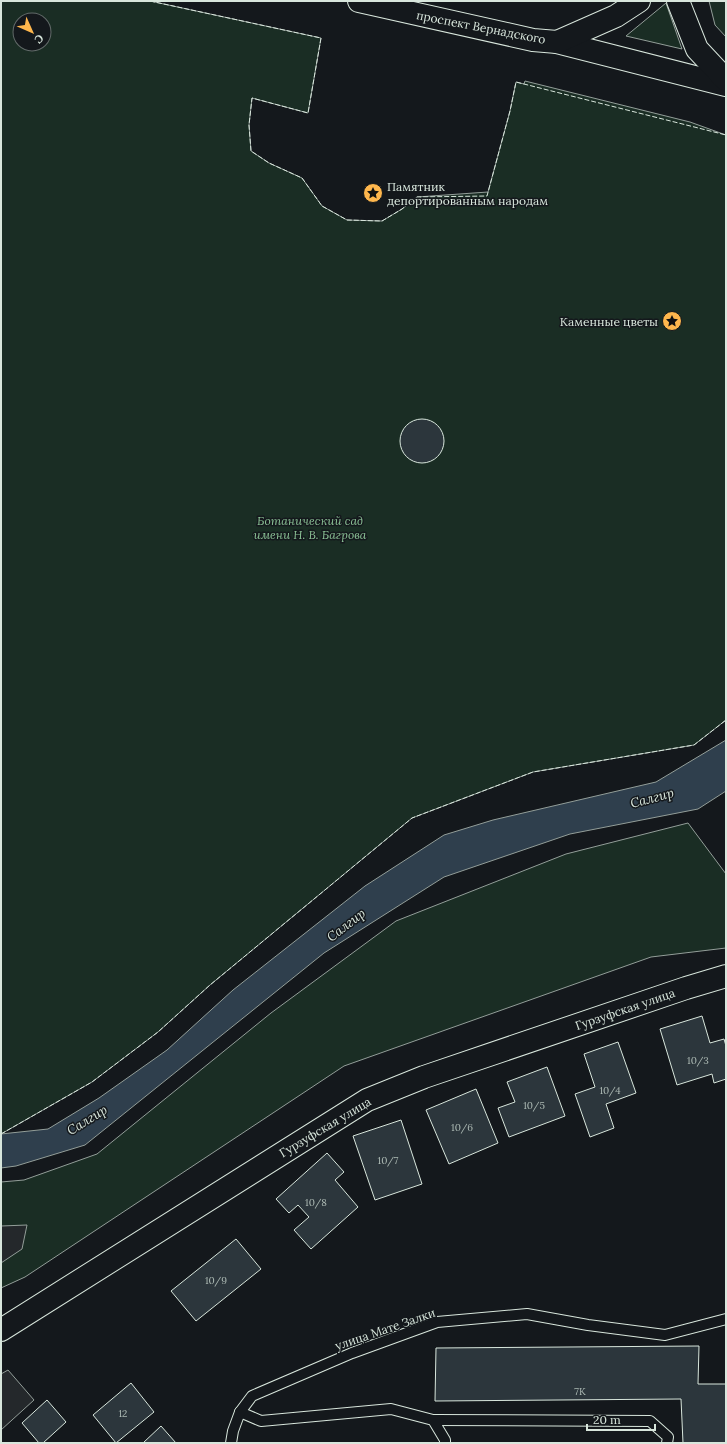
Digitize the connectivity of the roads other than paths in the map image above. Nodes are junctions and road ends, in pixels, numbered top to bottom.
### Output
1 (359, 1) edge
2 (639, 1) edge
3 (678, 1) edge
4 (557, 42) junction
5 (726, 80) edge
6 (726, 85) edge
7 (726, 976) edge
8 (726, 1319) edge
9 (1, 1330) edge
10 (240, 1412) junction
11 (433, 1420) junction
12 (231, 1443) edge
13 (445, 1443) edge
14 (667, 1443) edge

1 - 4 main road, проспект Вернадского
2 - 4 main road, проспект Вернадского
3 - 5 main road
4 - 6 main road, проспект Вернадского
7 - 9 main road, Гурзуфская улица
8 - 10 lane, улица Мате Залки
10 - 11 lane
10 - 12 lane, улица Мате Залки
11 - 13 lane
11 - 14 lane

